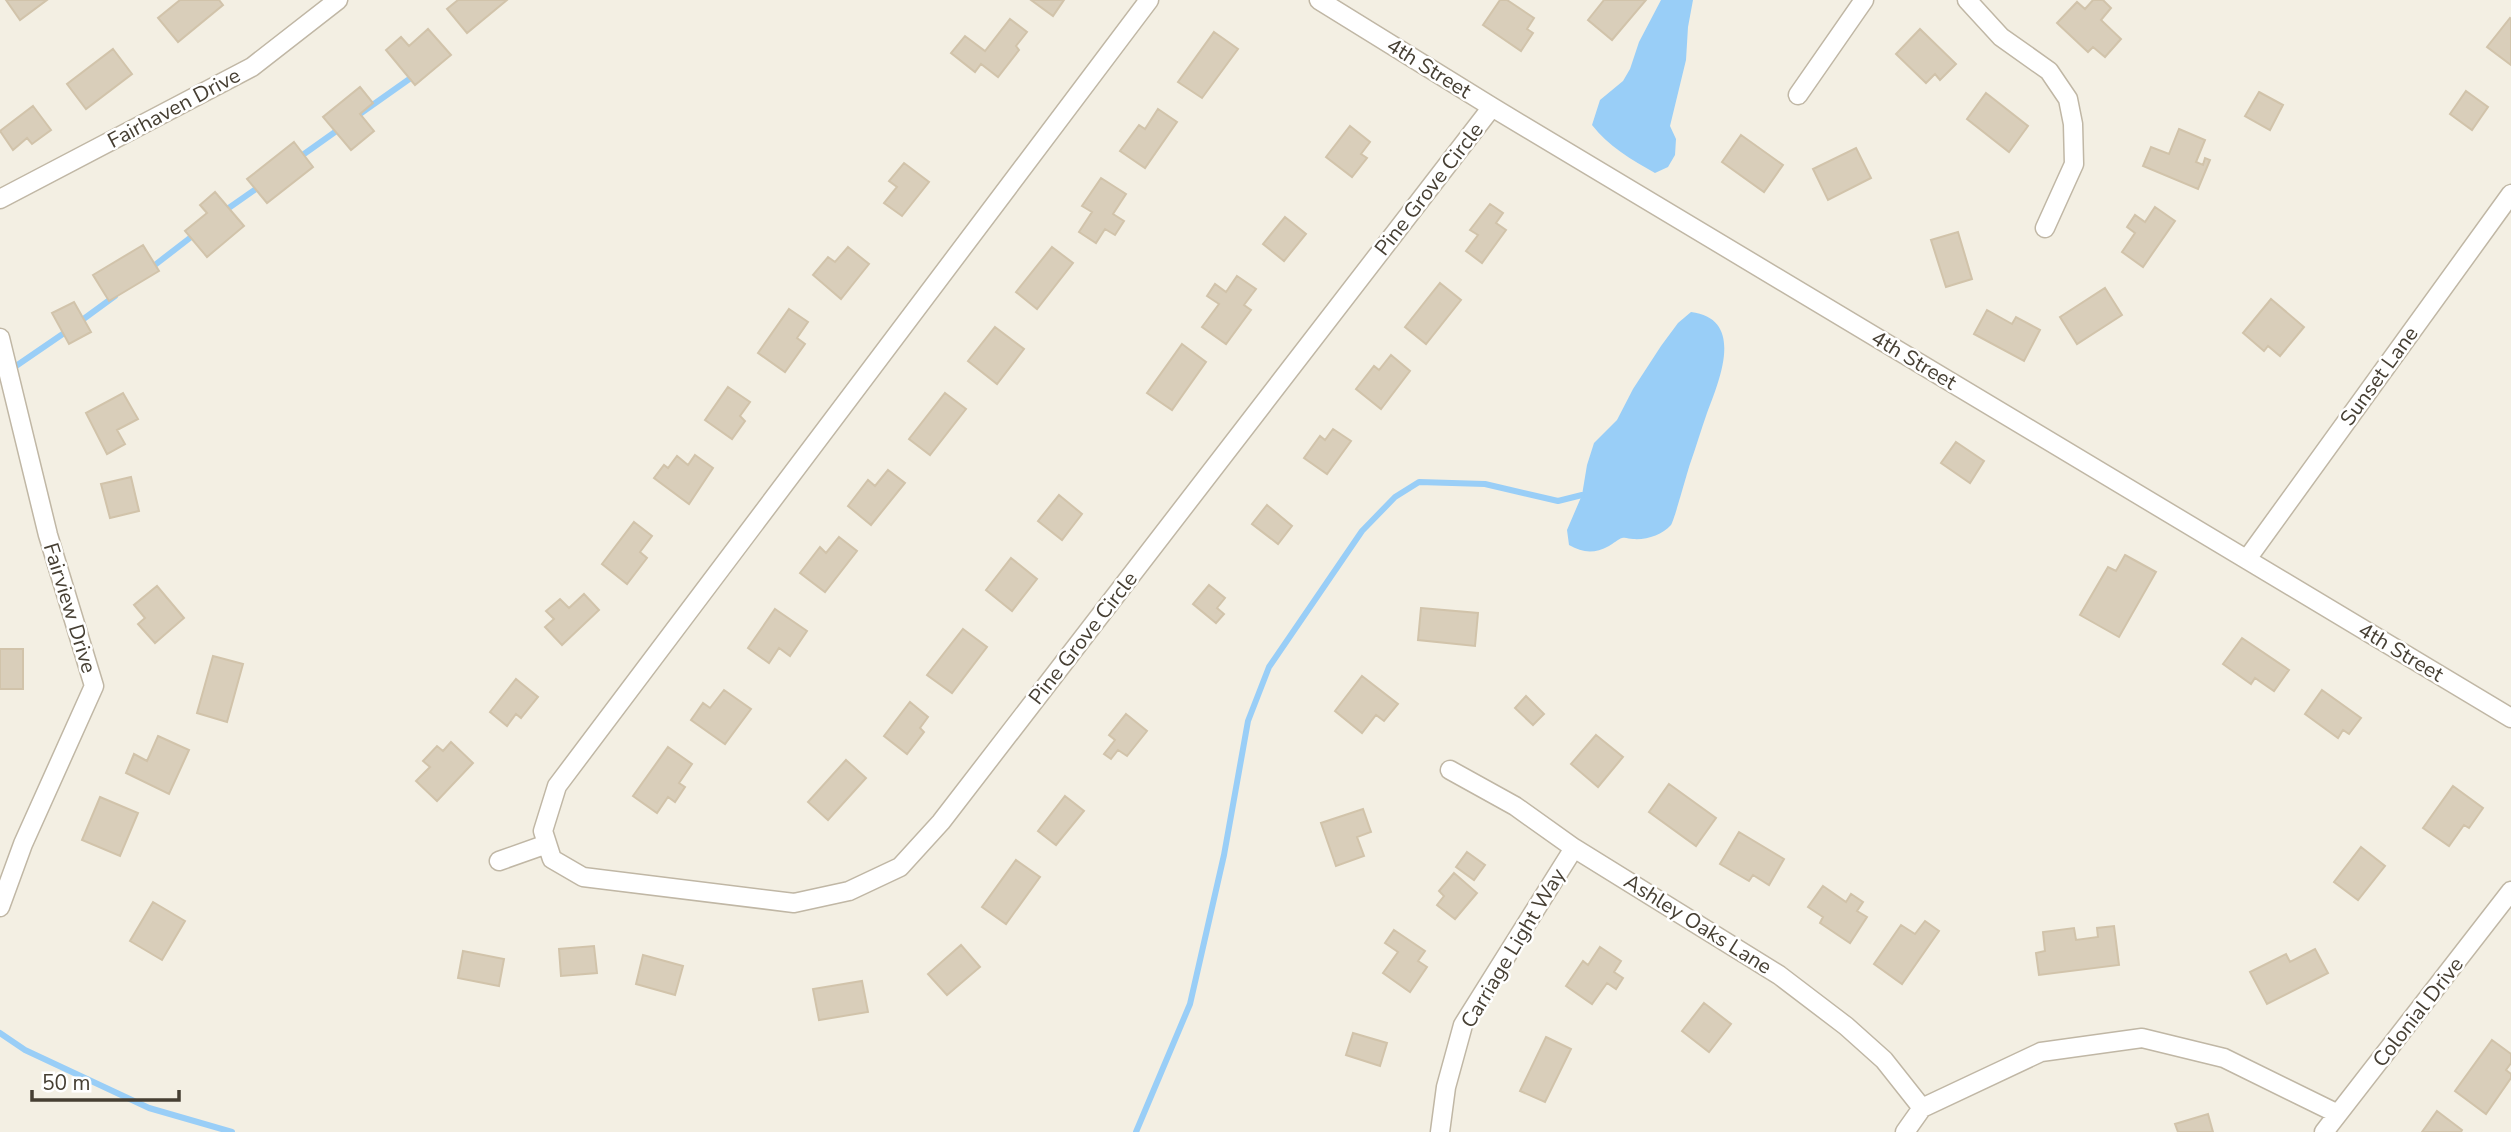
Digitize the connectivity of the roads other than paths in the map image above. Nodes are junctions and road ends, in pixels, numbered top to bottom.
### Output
1 (338, 0) edge
2 (1149, 0) edge
3 (1319, 0) edge
4 (1864, 0) edge
5 (1967, 0) edge
6 (1798, 95) dead end
7 (1492, 107) junction
8 (2511, 194) edge
9 (0, 199) edge
10 (2045, 228) dead end
11 (0, 338) edge
12 (2247, 559) junction
13 (2511, 718) edge
14 (1450, 770) dead end
15 (547, 844) junction
16 (1574, 848) junction
17 (499, 861) dead end
18 (2511, 891) edge
19 (0, 907) edge
20 (1922, 1108) junction
21 (2338, 1114) junction
22 (1440, 1132) edge
23 (1905, 1132) edge
24 (2325, 1132) edge

1 - 9 street, Fairhaven Drive
2 - 15 street
3 - 7 street, 4th Street
4 - 6 street
5 - 10 street
7 - 12 street, 4th Street
7 - 15 street, Pine Grove Circle
8 - 12 street, Sunset Lane
11 - 19 street, Fairview Drive
12 - 13 street, 4th Street
14 - 16 street, Ashley Oaks Lane
15 - 17 street
16 - 20 street, Ashley Oaks Lane
16 - 22 street, Carriage Light Way
18 - 21 street, Colonial Drive
20 - 21 street
20 - 23 street
21 - 24 street, Colonial Drive

